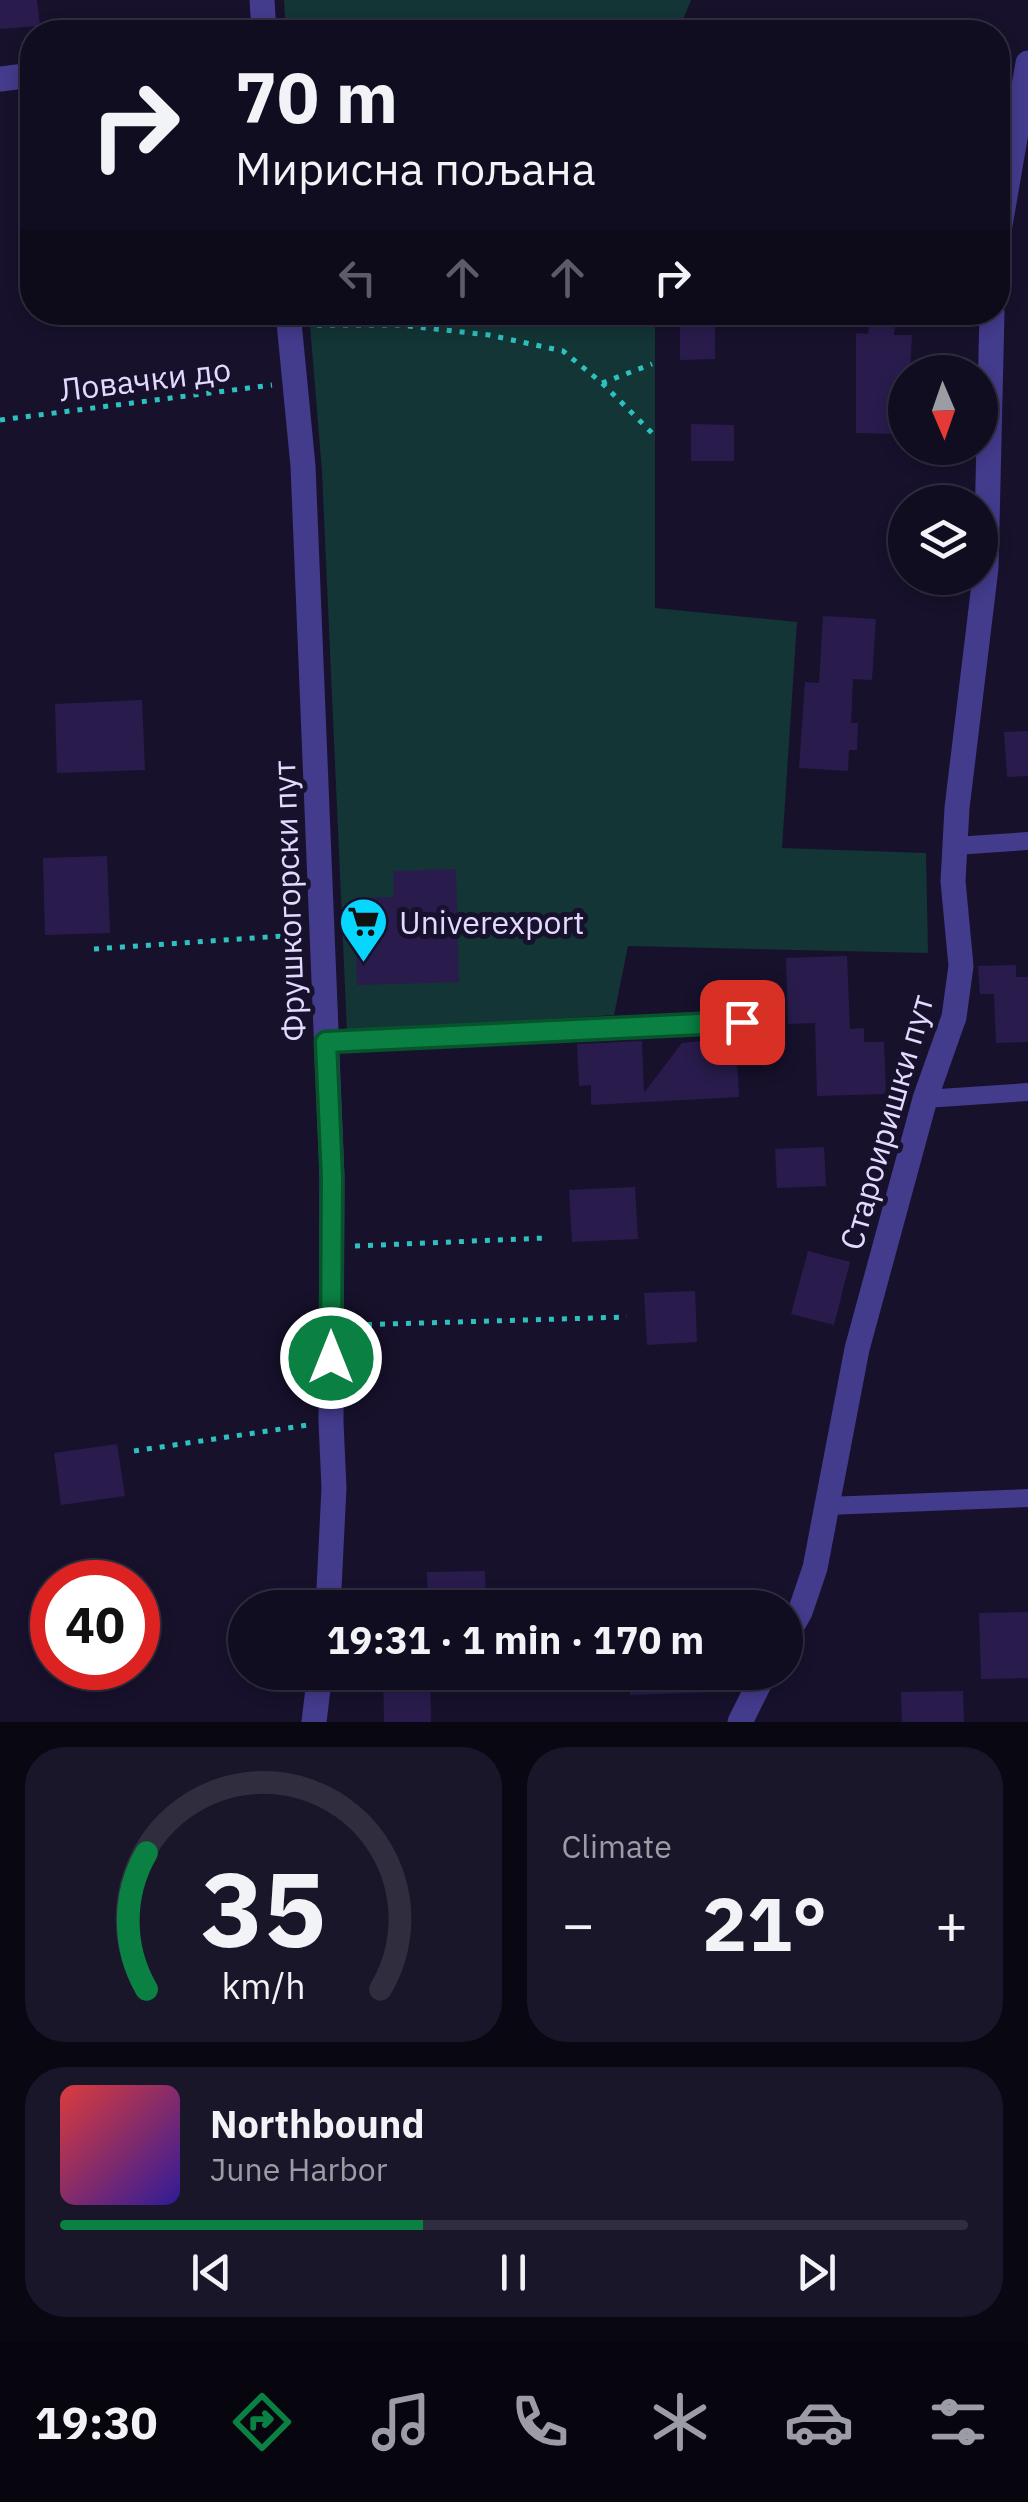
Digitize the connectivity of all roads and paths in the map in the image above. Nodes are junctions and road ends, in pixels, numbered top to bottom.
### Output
1 (1028, 63) edge
2 (1010, 167) edge
3 (289, 325) edge
4 (407, 325) edge
5 (992, 325) edge
6 (652, 364) dead end
7 (295, 382) junction
8 (602, 383) junction
9 (0, 420) edge
10 (656, 437) dead end
11 (1028, 841) edge
12 (955, 846) junction
13 (320, 933) junction
14 (94, 949) dead end
15 (742, 1022) dead end
16 (326, 1042) junction
17 (1028, 1092) edge
18 (925, 1098) junction
19 (545, 1238) dead end
20 (332, 1246) junction
21 (627, 1318) dead end
22 (331, 1326) junction
23 (331, 1422) junction
24 (134, 1451) dead end
25 (1028, 1498) edge
26 (826, 1506) junction
27 (329, 1590) edge
28 (803, 1603) edge
29 (318, 1690) edge
30 (756, 1690) edge
31 (314, 1722) edge
32 (740, 1722) edge

1 - 2 street
3 - 7 street, Фрушкогорски пут
4 - 8 path
5 - 12 street, Староиришки пут
6 - 8 path
7 - 9 path, Ловачки до
7 - 13 street, Фрушкогорски пут
8 - 10 path
11 - 12 lane
12 - 18 street, Староиришки пут
13 - 14 path
13 - 16 street, Фрушкогорски пут
15 - 16 lane
16 - 20 street, Фрушкогорски пут
17 - 18 lane
18 - 26 street, Староиришки пут
19 - 20 path
20 - 22 street, Фрушкогорски пут
21 - 22 path
22 - 23 street, Фрушкогорски пут
23 - 24 path
23 - 27 street, Фрушкогорски пут
25 - 26 lane
26 - 28 street, Староиришки пут
29 - 31 street
30 - 32 street

